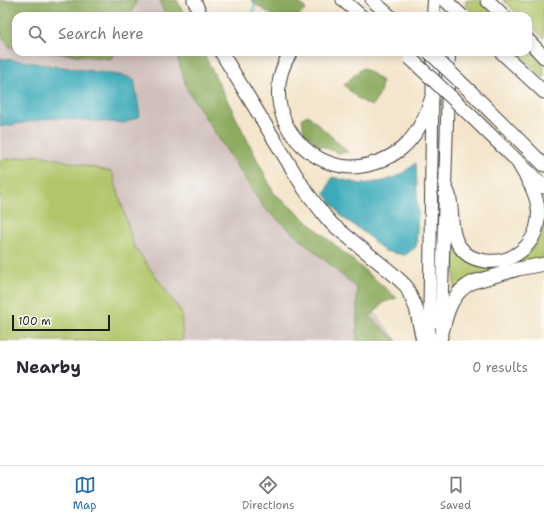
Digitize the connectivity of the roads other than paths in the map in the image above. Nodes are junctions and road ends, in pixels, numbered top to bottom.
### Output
1 (194, 0) edge
2 (343, 0) edge
3 (372, 0) edge
4 (434, 0) edge
5 (444, 0) edge
6 (450, 0) edge
7 (487, 0) edge
8 (199, 12) edge
9 (357, 12) edge
10 (386, 12) edge
11 (433, 12) edge
12 (449, 12) edge
13 (458, 12) edge
14 (500, 12) edge
15 (532, 40) edge
16 (532, 44) edge
17 (544, 50) edge
18 (223, 56) edge
19 (289, 56) edge
20 (407, 56) edge
21 (433, 56) edge
22 (433, 56) edge
23 (448, 56) edge
24 (504, 56) edge
25 (544, 57) edge
26 (544, 92) edge
27 (432, 97) junction
28 (517, 160) junction
29 (544, 165) edge
30 (445, 186) junction
31 (544, 187) edge
32 (544, 264) edge
33 (437, 340) edge
34 (423, 341) edge

1 - 8 highway
2 - 9 highway
3 - 10 highway
4 - 11 highway
5 - 13 highway, bridge
6 - 12 highway
7 - 14 highway
15 - 17 highway
16 - 25 highway
18 - 34 highway
19 - 27 highway
20 - 28 highway, bridge
21 - 27 highway
22 - 29 highway, bridge
23 - 30 highway
24 - 26 highway
27 - 33 highway
28 - 30 highway
28 - 31 highway
30 - 33 highway
32 - 33 highway

